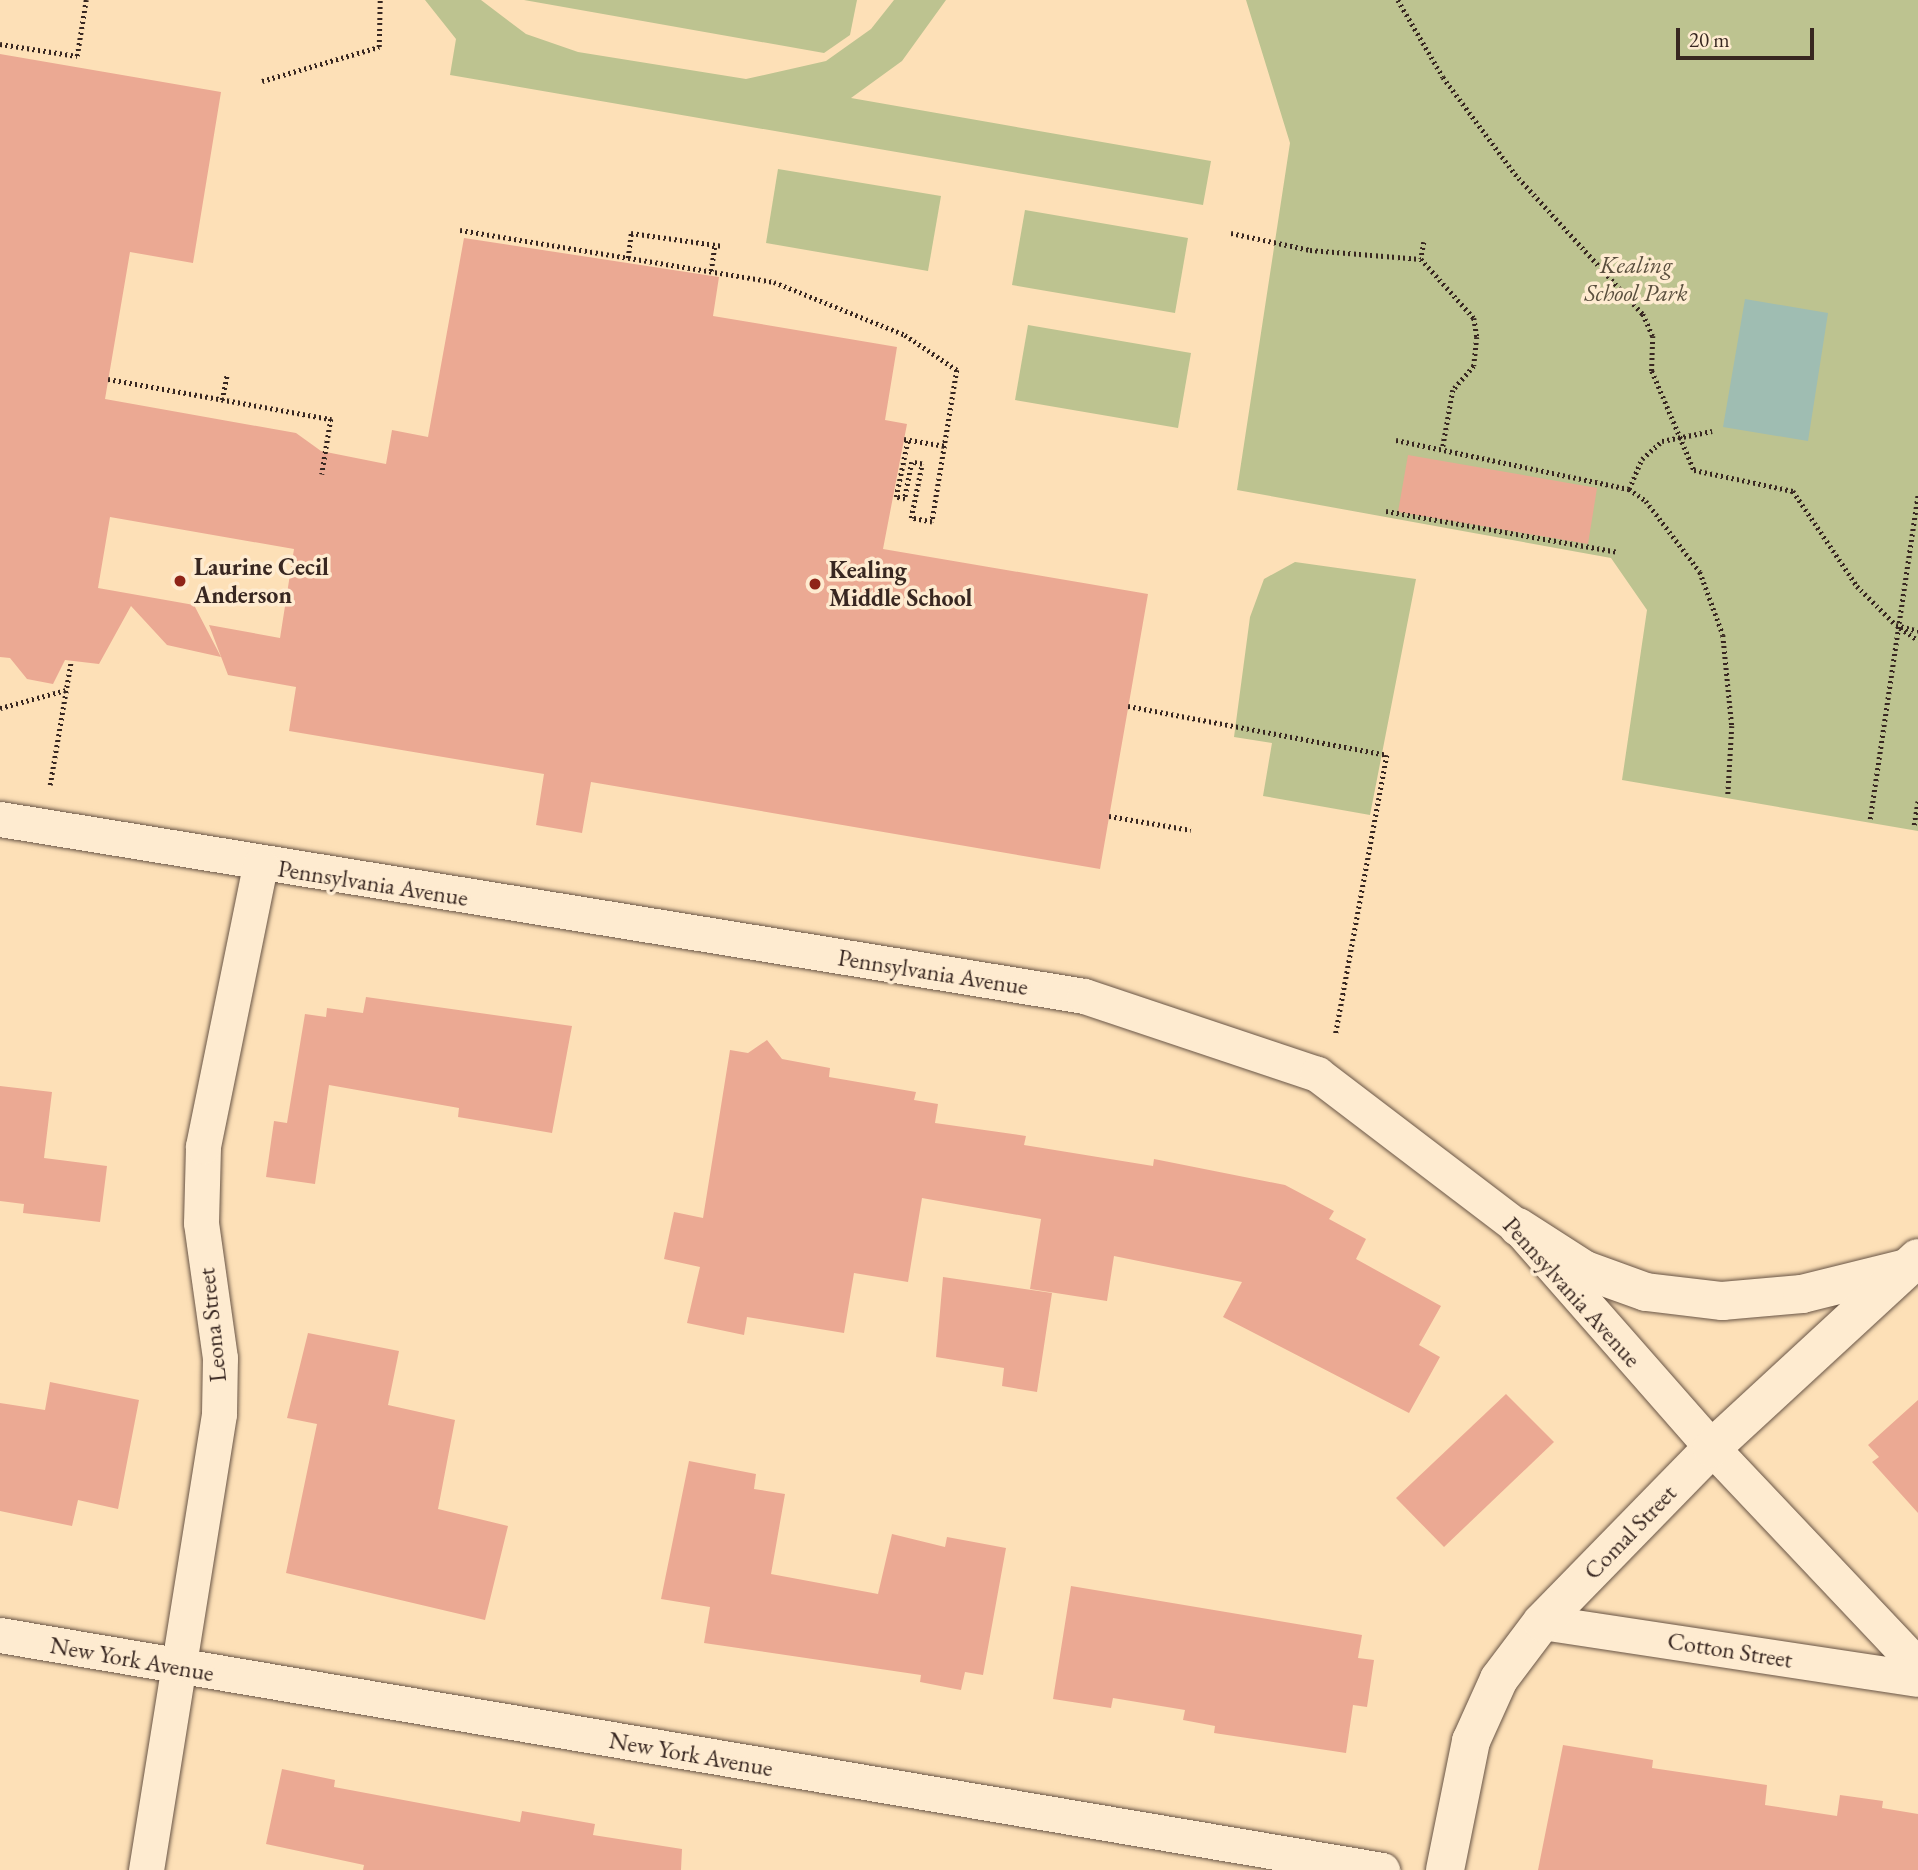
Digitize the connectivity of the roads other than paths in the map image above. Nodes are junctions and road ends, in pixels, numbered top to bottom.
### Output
1 (0, 819) edge
2 (260, 865) junction
3 (1518, 1227) junction
4 (1913, 1263) edge
5 (1712, 1448) junction
6 (1542, 1622) junction
7 (0, 1635) edge
8 (1918, 1666) edge
9 (180, 1667) junction
10 (1918, 1679) edge
11 (146, 1870) edge
12 (1382, 1870) edge
13 (1445, 1870) edge

1 - 2 street, Pennsylvania Avenue
2 - 3 street, Pennsylvania Avenue
2 - 9 street, Leona Street
3 - 4 street
3 - 5 street, Pennsylvania Avenue
4 - 5 street, Comal Street
5 - 6 street, Comal Street
5 - 8 street
6 - 10 street, Cotton Street
6 - 13 street, Comal Street
7 - 9 street, New York Avenue
9 - 11 street, Leona Street
9 - 12 street, New York Avenue

